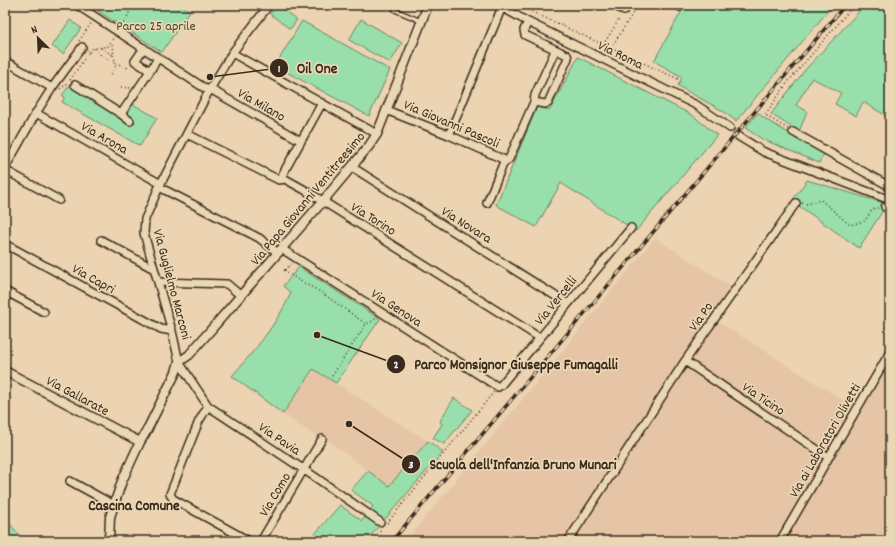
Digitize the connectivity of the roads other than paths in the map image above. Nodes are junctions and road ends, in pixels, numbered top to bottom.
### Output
1 (77, 5) edge
2 (269, 5) edge
3 (428, 5) edge
4 (614, 5) edge
5 (672, 5) edge
6 (500, 6) edge
7 (394, 7) dead end
8 (626, 8) edge
9 (680, 9) dead end
10 (421, 21) junction
11 (528, 22) junction
12 (82, 47) dead end
13 (144, 48) junction
14 (554, 49) junction
15 (232, 53) junction
16 (158, 58) junction
17 (5, 61) edge
18 (150, 71) junction
19 (75, 85) dead end
20 (52, 88) junction
21 (210, 90) junction
22 (534, 102) junction
23 (322, 103) junction
24 (386, 110) junction
25 (36, 113) junction
26 (120, 114) junction
27 (130, 121) dead end
28 (730, 128) tunnel mouth
29 (793, 132) road end
30 (187, 134) junction
31 (377, 134) junction
32 (449, 135) junction
33 (738, 136) tunnel mouth
34 (302, 141) junction
35 (507, 161) junction
36 (352, 167) junction
37 (5, 169) edge
38 (280, 180) junction
39 (160, 186) junction
40 (890, 189) edge
41 (59, 200) dead end
42 (890, 200) edge
43 (323, 201) junction
44 (487, 203) dead end
45 (796, 203) road end
46 (631, 228) dead end
47 (101, 240) dead end
48 (5, 244) edge
49 (280, 251) junction
50 (154, 269) junction
51 (158, 282) junction
52 (5, 291) edge
53 (240, 296) junction
54 (568, 304) junction
55 (44, 312) dead end
56 (172, 331) junction
57 (540, 338) junction
58 (890, 354) edge
59 (685, 361) junction
60 (179, 362) junction
61 (5, 371) edge
62 (498, 387) joint
63 (208, 406) junction
64 (322, 439) dead end
65 (140, 442) junction
66 (828, 457) junction
67 (304, 469) junction
68 (70, 481) dead end
69 (114, 505) junction
70 (380, 522) dead end
71 (109, 541) edge
72 (249, 541) edge
73 (261, 541) edge
74 (568, 541) edge
75 (780, 541) edge

1 - 13 street, Via Milano
2 - 15 street, Via Guglielmo Marconi
3 - 10 street, Via Papa Giovanni Ventitreesimo
4 - 8 street
5 - 9 lane
6 - 11 street, Via Roma
6 - 32 street
7 - 10 lane
10 - 24 street, Via Papa Giovanni Ventitreesimo
11 - 14 street
11 - 28 street, Via Roma
12 - 20 street
13 - 16 street, Via Milano
13 - 18 street
14 - 22 street
14 - 22 street
15 - 21 street, Via Guglielmo Marconi
15 - 23 street
16 - 18 street
16 - 21 street, Via Milano
17 - 20 street
18 - 26 street
19 - 26 street
20 - 25 street
21 - 30 street, Via Guglielmo Marconi
21 - 34 street, Via Milano
22 - 35 street
23 - 31 street
23 - 34 street
24 - 31 street, Via Papa Giovanni Ventitreesimo
24 - 32 street, Via Giovanni Pascoli
25 - 37 street
25 - 39 street, Via Arona
26 - 27 street
29 - 40 street
30 - 38 street, Via Torino
30 - 39 street, Via Guglielmo Marconi
31 - 36 street, Via Papa Giovanni Ventitreesimo
32 - 35 street, Via Giovanni Pascoli
33 - 42 street
34 - 38 street
35 - 44 street
36 - 43 street, Via Papa Giovanni Ventitreesimo
36 - 54 street, Via Novara
37 - 41 street
38 - 43 street, Via Torino
39 - 49 street, Via Genova
39 - 50 street, Via Guglielmo Marconi
43 - 49 street, Via Papa Giovanni Ventitreesimo
43 - 57 street, Via Torino
45 - 59 street, Via Po
46 - 54 street, Via Vercelli
47 - 50 street
48 - 56 street, Via Capri
49 - 53 street, Via Papa Giovanni Ventitreesimo
49 - 62 street, Via Genova
50 - 51 street, Via Guglielmo Marconi
51 - 53 street
51 - 56 street, Via Guglielmo Marconi
52 - 55 street
53 - 60 street, Via Papa Giovanni Ventitreesimo
54 - 57 street, Via Vercelli
56 - 60 street, Via Guglielmo Marconi
57 - 62 street, Via Vercelli
58 - 66 street, Via ai Laboratori Olivetti
59 - 66 street, Via Ticino
59 - 74 street, Via Po
60 - 63 street, Via Pavia
60 - 65 street, Via Guglielmo Marconi
61 - 65 street, Via Gallarate
63 - 67 street, Via Pavia
63 - 72 street
64 - 67 street, Via Como
65 - 69 street, Via Guglielmo Marconi
66 - 75 street, Via ai Laboratori Olivetti
67 - 70 street, Via Pavia
67 - 73 street, Via Como
68 - 69 street
69 - 71 street, Via Guglielmo Marconi

